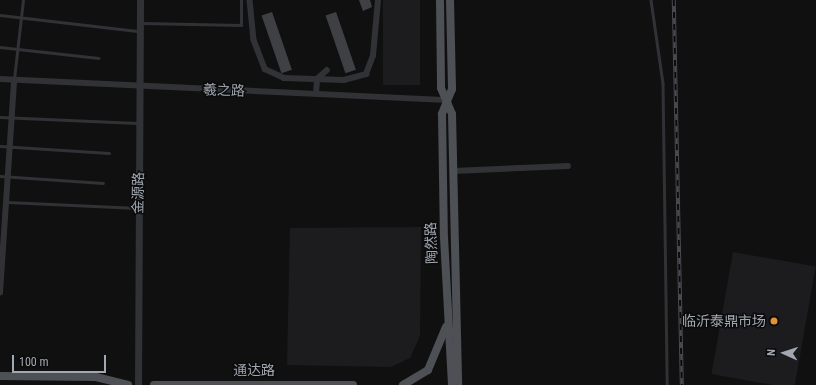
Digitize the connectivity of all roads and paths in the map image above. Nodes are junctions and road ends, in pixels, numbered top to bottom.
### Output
1 (23, 0) edge
2 (140, 0) edge
3 (241, 0) edge
4 (250, 0) edge
5 (378, 0) edge
6 (440, 0) edge
7 (450, 0) edge
8 (651, 0) edge
9 (0, 15) edge
10 (21, 17) junction
11 (140, 23) junction
12 (140, 31) junction
13 (0, 47) edge
14 (18, 49) junction
15 (98, 58) dead end
16 (327, 70) dead end
17 (0, 79) edge
18 (317, 79) junction
19 (14, 80) junction
20 (139, 87) junction
21 (316, 94) junction
22 (448, 100) junction
23 (0, 117) edge
24 (12, 117) junction
25 (139, 123) junction
26 (0, 146) edge
27 (10, 146) junction
28 (109, 153) dead end
29 (568, 166) dead end
30 (453, 172) junction
31 (0, 176) edge
32 (7, 176) junction
33 (103, 183) dead end
34 (4, 206) edge
35 (138, 208) junction
36 (0, 293) edge
37 (448, 325) junction
38 (0, 376) edge
39 (128, 385) edge
40 (138, 385) edge
41 (154, 385) edge
42 (353, 385) edge
43 (403, 385) edge
44 (452, 385) edge
45 (458, 385) edge
46 (667, 385) edge

1 - 10 lane
2 - 11 street, 金源路
3 - 11 lane
4 - 18 street
5 - 18 street
6 - 22 main road, 陶然路
7 - 22 main road, 陶然路
8 - 46 lane
9 - 10 lane
10 - 12 lane
10 - 14 lane
11 - 12 street, 金源路
12 - 20 street, 金源路
13 - 14 lane
14 - 15 lane
14 - 19 lane
16 - 18 street
17 - 19 street, 羲之路
18 - 21 street
19 - 20 street, 羲之路
19 - 24 street
20 - 21 street, 羲之路
20 - 25 street, 金源路
21 - 22 street, 羲之路
22 - 30 main road, 陶然路
22 - 37 main road, 陶然路
23 - 24 lane
24 - 25 lane
24 - 27 street
25 - 35 street, 金源路
26 - 27 lane
27 - 28 lane
27 - 32 street
29 - 30 street
30 - 45 main road, 陶然路
31 - 32 lane
32 - 33 lane
32 - 34 street
34 - 35 lane
34 - 36 street
35 - 40 street, 金源路
37 - 43 main road
37 - 44 main road, 陶然路
38 - 39 main road
41 - 42 main road, 通达路

